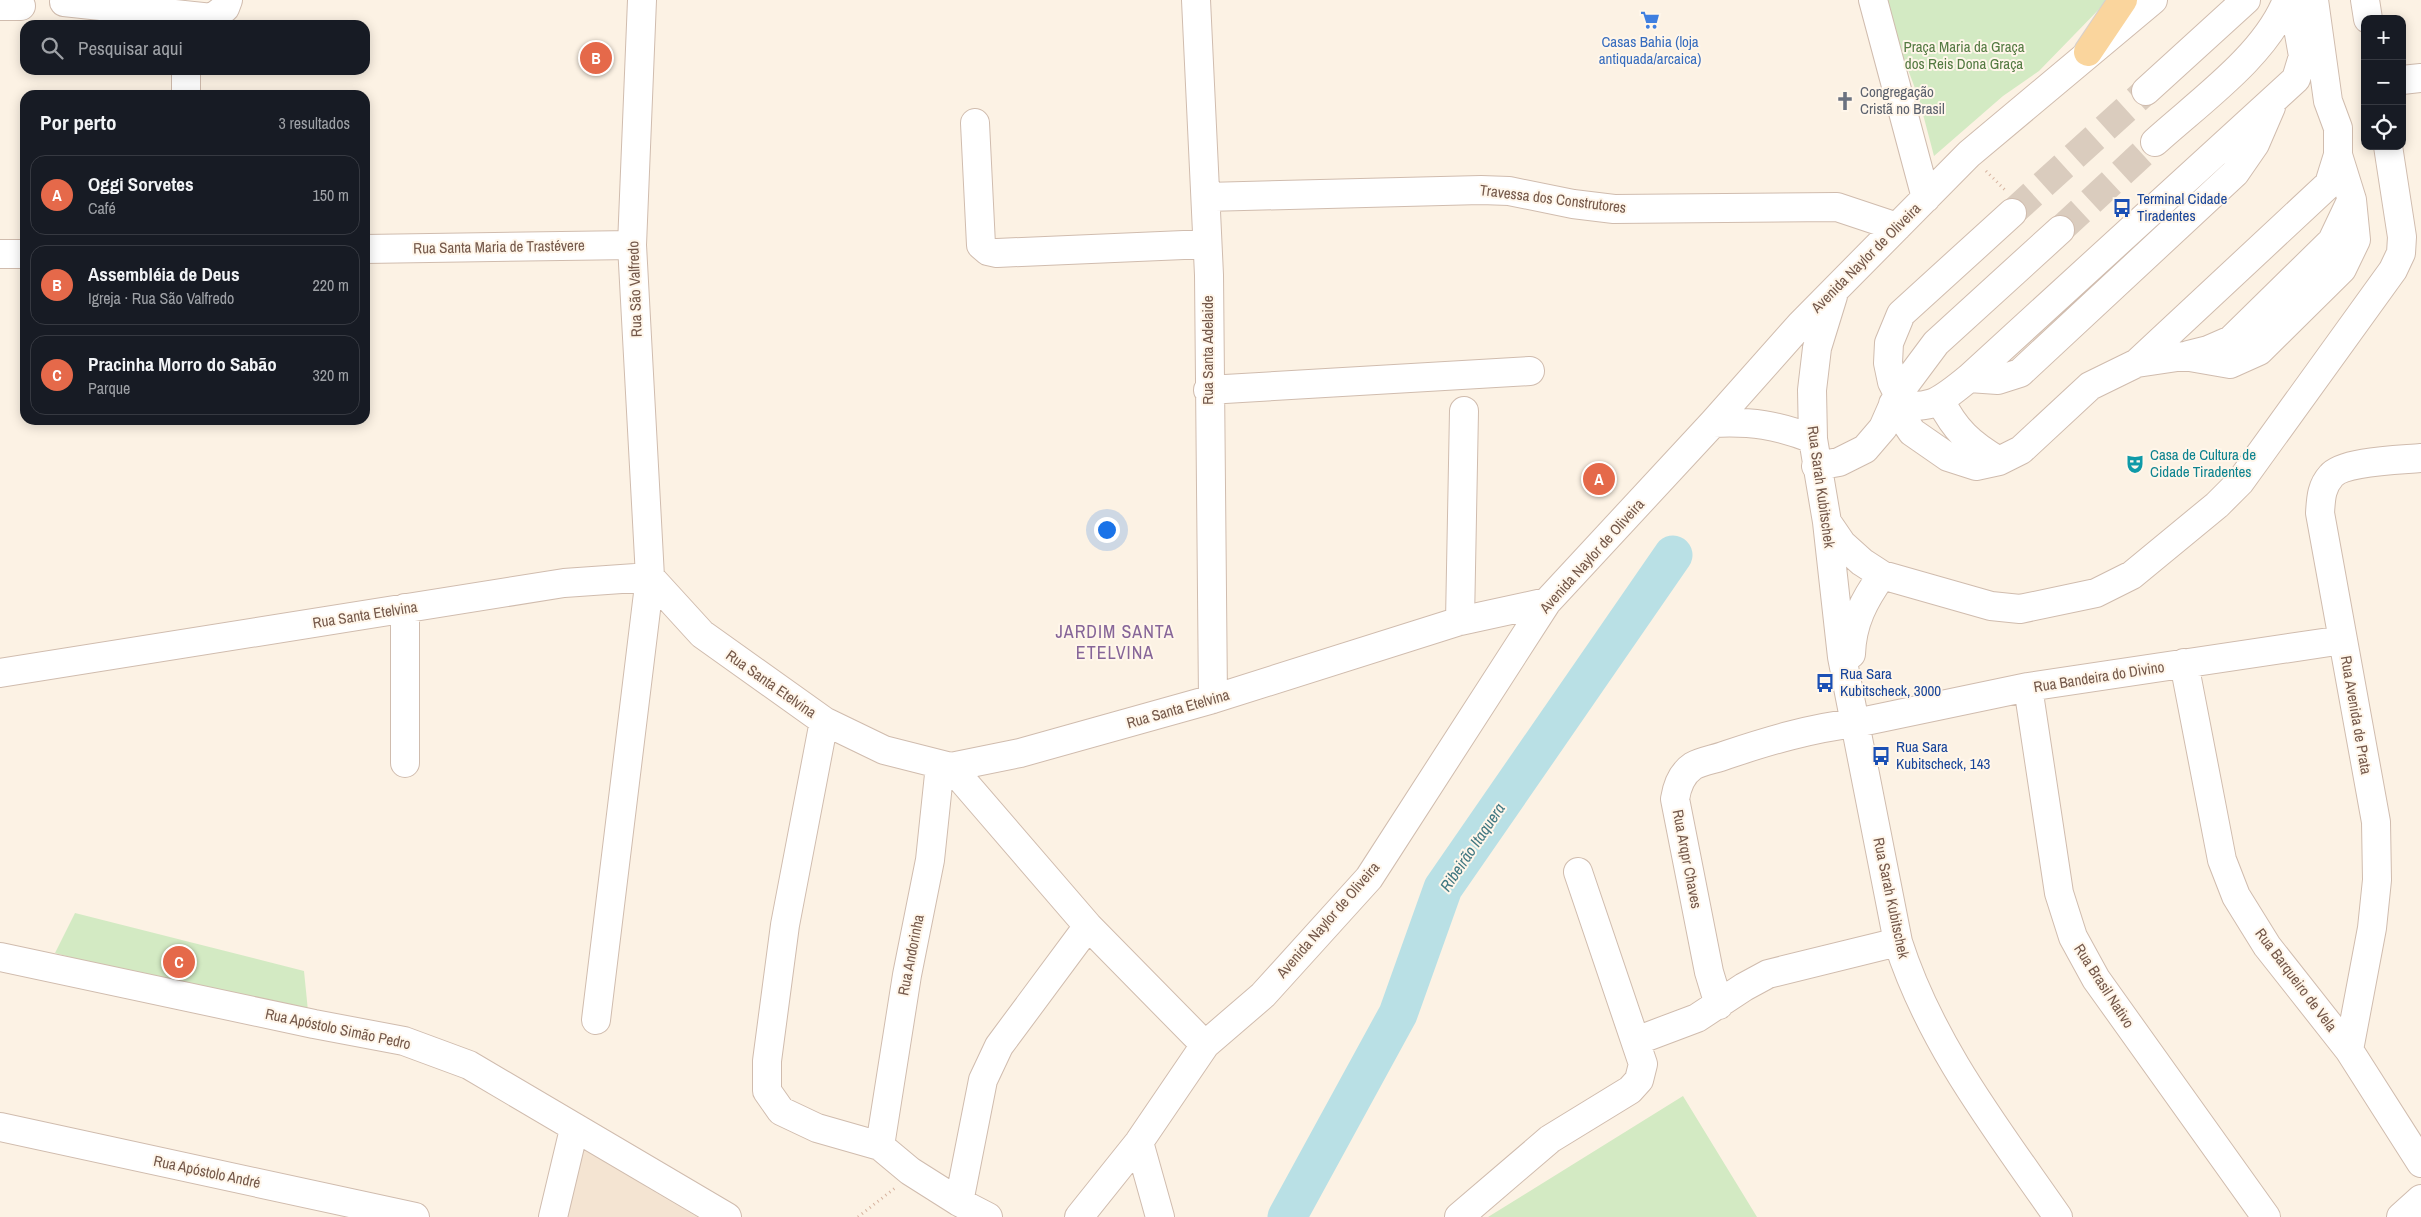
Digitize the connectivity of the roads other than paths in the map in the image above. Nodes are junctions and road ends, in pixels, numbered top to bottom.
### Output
1 (228, 0) edge
2 (642, 0) edge
3 (1196, 0) edge
4 (1873, 0) edge
5 (2123, 0) edge
6 (2153, 0) edge
7 (2246, 0) edge
8 (2287, 0) edge
9 (2293, 0) edge
10 (2314, 0) edge
11 (2365, 0) edge
12 (64, 2) dead end
13 (2367, 15) edge
14 (2088, 52) junction
15 (186, 75) edge
16 (186, 90) edge
17 (2146, 91) tunnel mouth
18 (975, 123) dead end
19 (2156, 142) tunnel mouth
20 (2389, 150) edge
21 (2338, 155) junction
22 (1206, 197) junction
23 (1926, 198) junction
24 (2010, 203) tunnel mouth
25 (1897, 227) junction
26 (2060, 230) tunnel mouth
27 (1207, 244) junction
28 (632, 245) junction
29 (370, 249) edge
30 (0, 254) edge
31 (20, 254) edge
32 (1836, 288) junction
33 (2137, 363) junction
34 (1530, 371) dead end
35 (1208, 390) junction
36 (1896, 399) junction
37 (1940, 400) junction
38 (1464, 411) dead end
39 (1713, 423) junction
40 (1813, 439) junction
41 (2421, 458) edge
42 (1999, 461) junction
43 (1816, 466) junction
44 (1827, 522) junction
45 (1882, 575) junction
46 (650, 577) junction
47 (1547, 602) junction
48 (405, 608) junction
49 (1460, 621) junction
50 (2343, 640) junction
51 (2184, 663) junction
52 (0, 673) edge
53 (2028, 687) junction
54 (1849, 688) junction
55 (1213, 699) junction
56 (824, 721) junction
57 (1856, 723) junction
58 (404, 763) dead end
59 (946, 766) junction
60 (1578, 872) dead end
61 (1088, 926) junction
62 (1898, 942) junction
63 (0, 957) edge
64 (1718, 1005) junction
65 (596, 1020) dead end
66 (1636, 1041) junction
67 (1205, 1045) junction
68 (2348, 1050) junction
69 (0, 1127) edge
70 (574, 1129) junction
71 (1139, 1142) junction
72 (880, 1146) junction
73 (2421, 1163) edge
74 (2421, 1199) edge
75 (959, 1202) junction
76 (724, 1216) edge
77 (415, 1217) edge
78 (553, 1217) edge
79 (988, 1217) edge
80 (1079, 1217) edge
81 (1160, 1217) edge
82 (1458, 1217) edge
83 (2058, 1217) edge
84 (2266, 1217) edge
85 (2401, 1217) edge

1 - 12 street
2 - 28 street, Rua São Valfredo
3 - 22 street, Rua Santa Adelaide
4 - 23 street
5 - 14 main road
6 - 14 street, Avenida Naylor de Oliveira
7 - 17 street
8 - 19 street
9 - 37 street
10 - 21 street
11 - 13 street
14 - 23 street, Avenida Naylor de Oliveira
15 - 16 street
18 - 27 street
20 - 45 street
21 - 33 street
21 - 33 street
22 - 25 street, Travessa dos Construtores
22 - 27 street, Rua Santa Adelaide
23 - 25 street, Avenida Naylor de Oliveira
24 - 36 street
25 - 32 street, Avenida Naylor de Oliveira
26 - 36 street
27 - 35 street, Rua Santa Adelaide
28 - 29 street, Rua Santa Maria de Trastévere
28 - 46 street, Rua São Valfredo
30 - 31 street
32 - 39 street, Avenida Naylor de Oliveira
32 - 40 street, Rua Sarah Kubitschek
33 - 42 street
34 - 35 street
35 - 55 street, Rua Santa Adelaide
36 - 37 street
36 - 42 street
36 - 43 street
37 - 42 street
38 - 49 street
39 - 40 street
39 - 47 street, Avenida Naylor de Oliveira
40 - 43 street, Rua Sarah Kubitschek
41 - 50 street, Rua Avenida de Prata
43 - 44 street, Rua Sarah Kubitschek
44 - 45 street
44 - 54 street, Rua Sarah Kubitschek
45 - 54 street, Rua Sarah Kubitschek
46 - 48 street, Rua Santa Etelvina
46 - 56 street, Rua Santa Etelvina
46 - 65 street, Rua São Valfredo
47 - 49 street, Rua Santa Etelvina
47 - 67 street, Avenida Naylor de Oliveira
48 - 52 street, Rua Santa Etelvina
48 - 58 street
49 - 55 street, Rua Santa Etelvina
50 - 51 street, Rua Bandeira do Divino
50 - 68 street, Rua Avenida de Prata
51 - 53 street, Rua Bandeira do Divino
51 - 68 street, Rua Barqueiro de Vela
53 - 57 street, Rua Bandeira do Divino
53 - 84 street, Rua Brasil Nativo
54 - 57 street, Rua Sarah Kubitschek
55 - 59 street, Rua Santa Etelvina
56 - 59 street, Rua Santa Etelvina
56 - 72 street
57 - 62 street, Rua Sarah Kubitschek
57 - 64 street, Rua Arqpr Chaves
59 - 61 street
59 - 72 street, Rua Andorinha
60 - 66 street
61 - 67 street
61 - 75 street
62 - 64 street
62 - 83 street, Rua Sarah Kubitschek
63 - 70 street, Rua Apóstolo Simão Pedro
64 - 66 street
66 - 82 street
67 - 71 street, Avenida Naylor de Oliveira
68 - 73 street, Rua Barqueiro de Vela
69 - 77 street, Rua Apóstolo André
70 - 76 street, Rua Apóstolo Simão Pedro
70 - 78 street
71 - 80 street, Avenida Naylor de Oliveira
71 - 81 street
72 - 75 street
74 - 85 street
75 - 79 street

